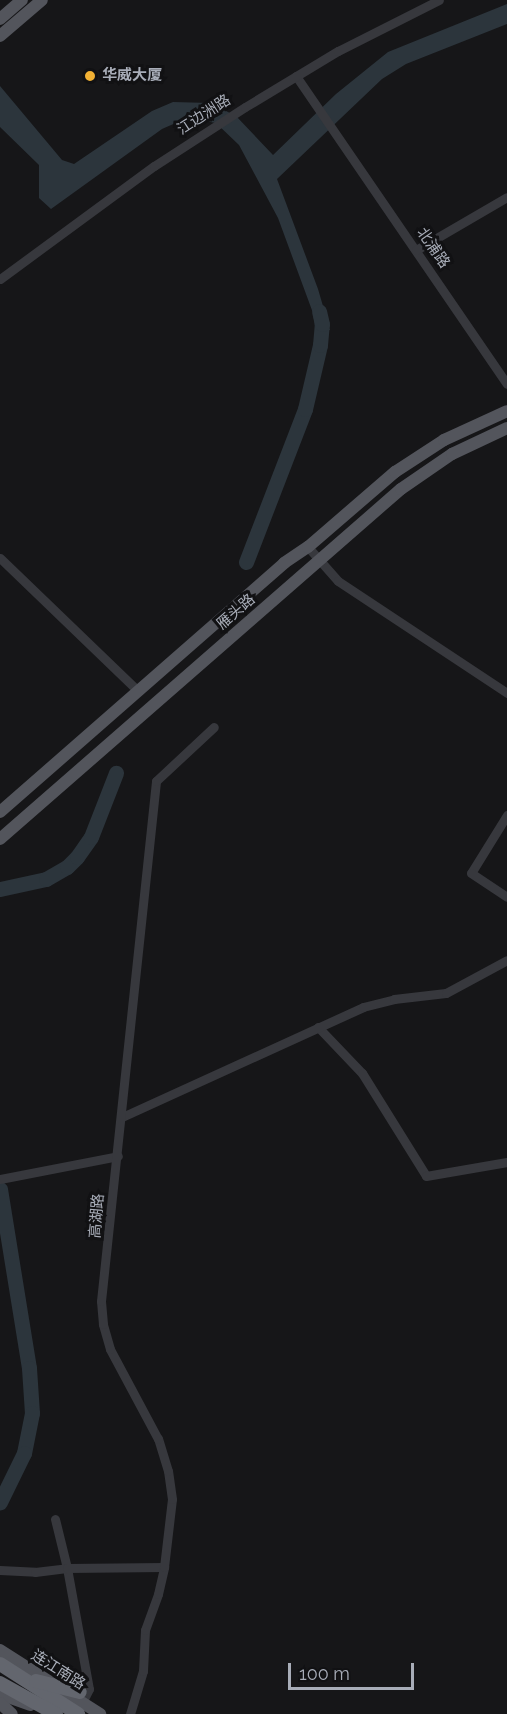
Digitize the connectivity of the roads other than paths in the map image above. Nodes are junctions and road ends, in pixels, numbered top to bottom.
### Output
1 (22, 0) edge
2 (42, 0) edge
3 (439, 0) edge
4 (0, 19) edge
5 (0, 36) edge
6 (296, 76) junction
7 (507, 197) edge
8 (416, 250) junction
9 (0, 279) edge
10 (507, 384) edge
11 (507, 411) edge
12 (507, 428) edge
13 (308, 547) junction
14 (0, 558) edge
15 (319, 559) junction
16 (138, 691) junction
17 (507, 693) edge
18 (214, 727) dead end
19 (0, 812) edge
20 (507, 815) edge
21 (0, 839) edge
22 (507, 897) edge
23 (507, 960) edge
24 (318, 1027) junction
25 (122, 1117) junction
26 (118, 1156) junction
27 (507, 1162) edge
28 (4, 1179) edge
29 (55, 1519) dead end
30 (164, 1567) junction
31 (67, 1568) junction
32 (0, 1570) edge
33 (0, 1650) edge
34 (5, 1667) edge
35 (1, 1687) edge
36 (0, 1703) edge
37 (80, 1703) edge
38 (12, 1714) edge
39 (42, 1714) edge
40 (56, 1714) edge
41 (100, 1714) edge
42 (130, 1714) edge

1 - 4 main road
2 - 5 main road
3 - 6 street, 江边洲路
6 - 8 street, 北浦路
6 - 9 street, 江边洲路
7 - 8 street
8 - 10 street, 北浦路
11 - 13 main road, 雁头路
12 - 15 main road, 雁头路
13 - 15 street
13 - 16 main road, 雁头路
14 - 16 street
15 - 17 street
15 - 21 main road, 雁头路
16 - 19 main road, 雁头路
18 - 25 street, 高湖路
20 - 22 street
23 - 24 street
24 - 25 street
24 - 27 street
25 - 26 street, 高湖路
26 - 28 street
26 - 30 street, 高湖路
29 - 31 street
30 - 31 street
30 - 42 street, 高湖路
31 - 32 street
31 - 37 street
33 - 37 main road, 连江南路
34 - 37 highway
34 - 37 highway
35 - 39 highway
35 - 40 highway
36 - 38 main road
37 - 41 main road, 连江南路

